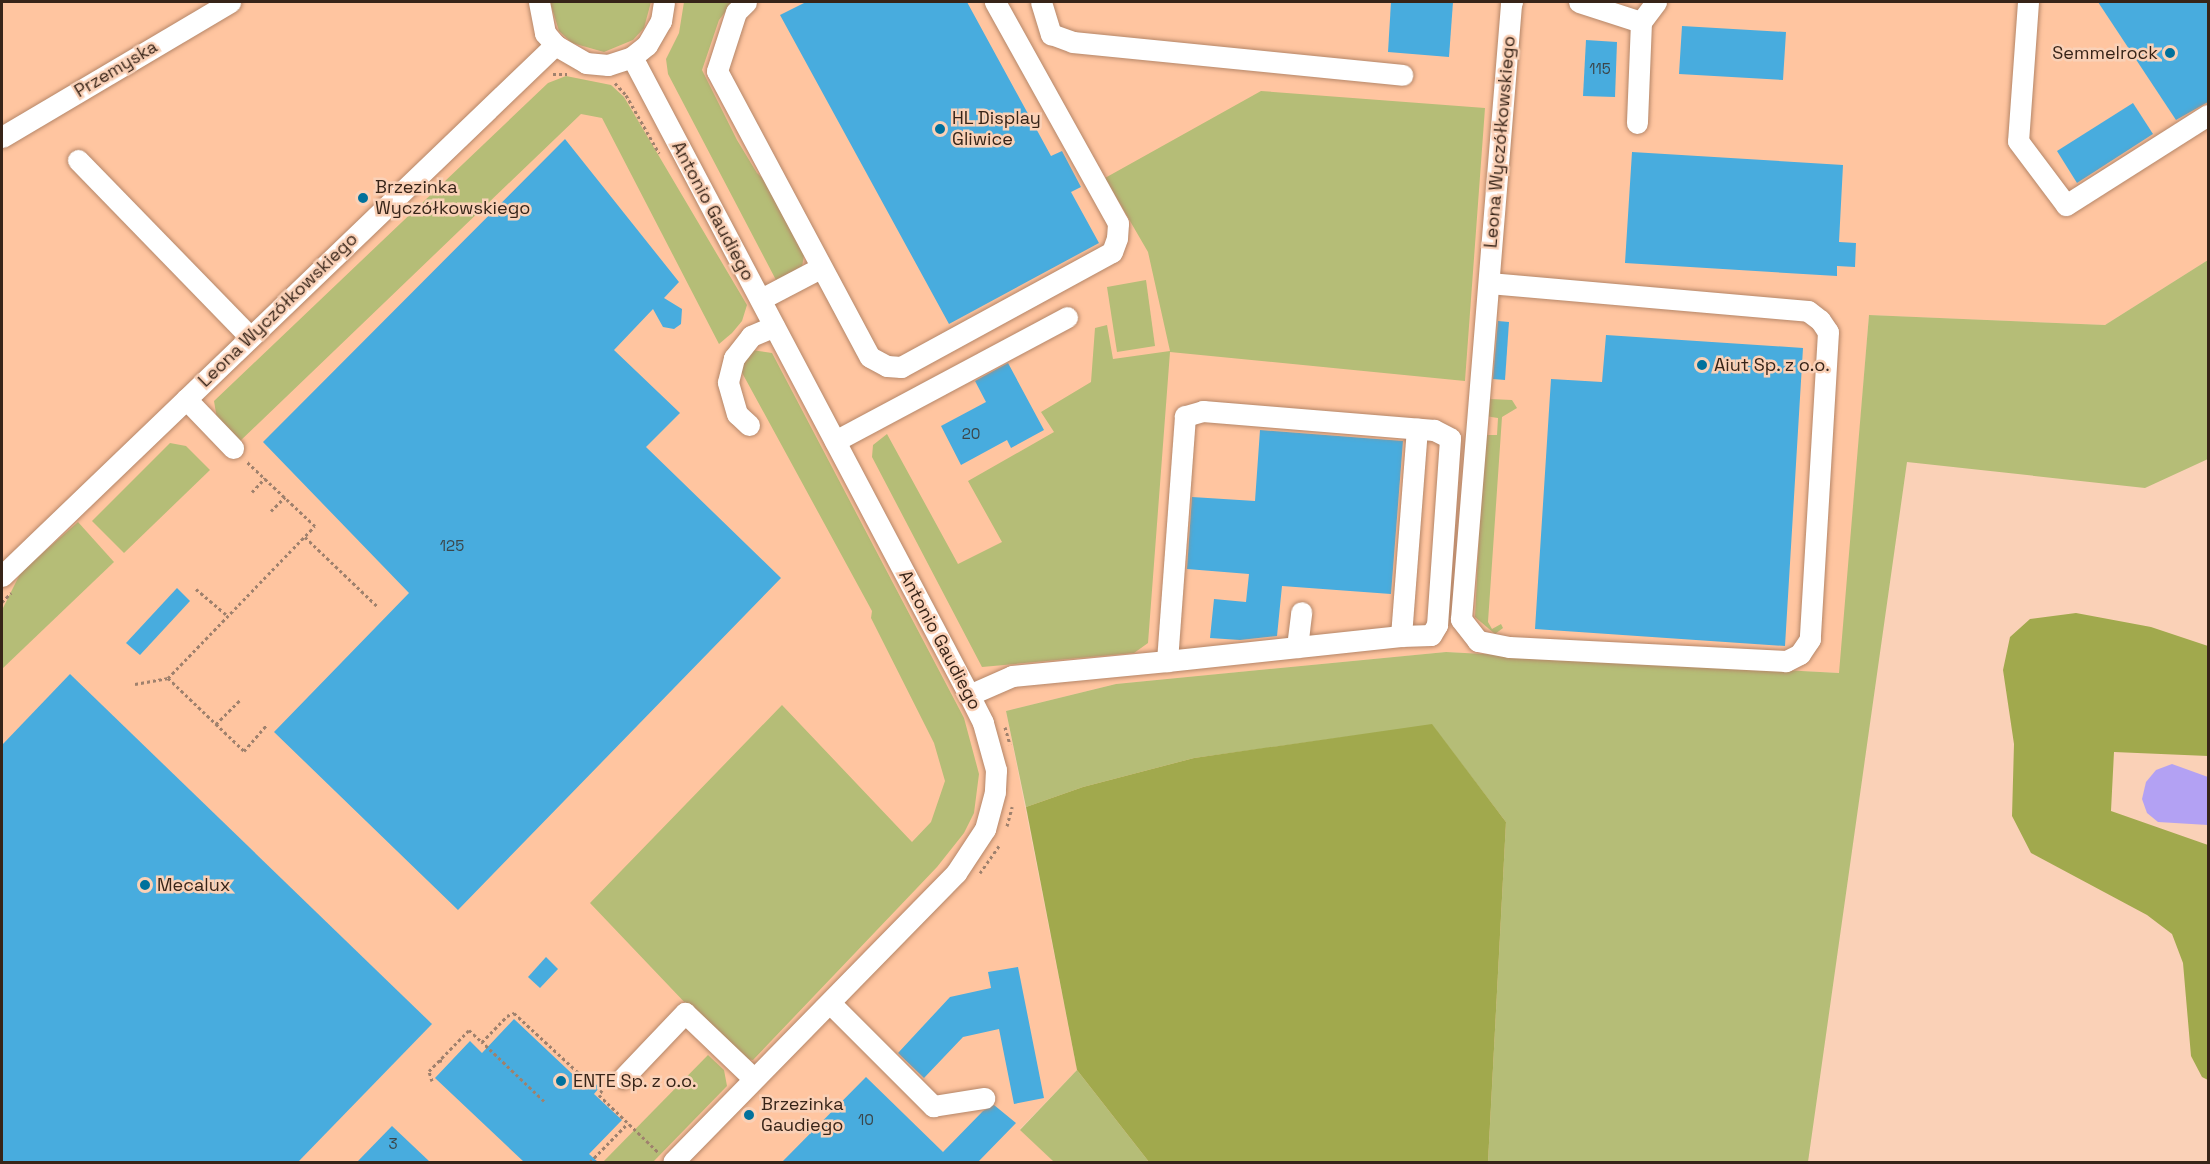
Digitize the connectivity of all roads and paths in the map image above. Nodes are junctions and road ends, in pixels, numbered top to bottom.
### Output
1 (230, 2) edge
2 (539, 2) edge
3 (664, 2) edge
4 (746, 2) edge
5 (994, 2) edge
6 (1041, 2) edge
7 (1512, 2) edge
8 (1579, 2) edge
9 (1656, 2) edge
10 (2028, 2) edge
11 (1641, 22) junction
12 (555, 45) junction
13 (632, 57) junction
14 (1402, 75) dead end
15 (576, 76) dead end
16 (607, 80) dead end
17 (544, 82) dead end
18 (2208, 115) edge
19 (1636, 123) dead end
20 (2, 137) edge
21 (662, 157) dead end
22 (78, 160) dead end
23 (820, 268) junction
24 (1489, 283) junction
25 (761, 299) junction
26 (1066, 317) dead end
27 (774, 326) junction
28 (250, 337) junction
29 (186, 399) junction
30 (749, 424) dead end
31 (1417, 429) junction
32 (835, 441) junction
33 (233, 448) joint
34 (265, 478) junction
35 (252, 492) dead end
36 (285, 497) junction
37 (271, 511) dead end
38 (304, 537) junction
39 (2, 576) edge
40 (196, 588) dead end
41 (378, 608) dead end
42 (1301, 612) dead end
43 (228, 616) junction
44 (1401, 636) junction
45 (1298, 647) junction
46 (1167, 661) junction
47 (168, 678) junction
48 (135, 684) dead end
49 (969, 694) junction
50 (240, 700) dead end
51 (216, 724) junction
52 (267, 725) dead end
53 (830, 1003) junction
54 (482, 1042) junction
55 (445, 1060) dead end
56 (439, 1062) junction
57 (587, 1075) dead end
58 (623, 1078) dead end
59 (754, 1079) junction
60 (432, 1081) dead end
61 (602, 1090) dead end
62 (984, 1098) dead end
63 (544, 1101) dead end
64 (628, 1123) junction
65 (668, 1159) edge
66 (590, 1162) edge

1 - 20 street, Przemyska
2 - 12 street
3 - 13 street
4 - 23 street
5 - 23 street
6 - 14 street
7 - 24 street, Leona Wyczółkowskiego
8 - 11 street
9 - 11 street
10 - 18 street
11 - 19 street
12 - 13 street
12 - 28 street, Leona Wyczółkowskiego
13 - 25 street, Antonio Gaudiego
15 - 17 path
16 - 21 path
22 - 28 street
23 - 25 street
24 - 24 street, Leona Wyczółkowskiego
25 - 27 street, Antonio Gaudiego
26 - 32 street
27 - 30 street
27 - 32 street, Antonio Gaudiego
28 - 29 street, Leona Wyczółkowskiego
29 - 33 street
29 - 39 street, Leona Wyczółkowskiego
31 - 44 street
31 - 44 street
31 - 46 street
32 - 49 street, Antonio Gaudiego
33 - 34 path
34 - 35 path
34 - 36 path
36 - 37 path
36 - 38 path
38 - 41 path
38 - 43 path
40 - 43 path
42 - 45 street
43 - 47 path
44 - 45 street
45 - 46 street
46 - 49 street
47 - 48 path
47 - 51 path
49 - 53 street, Antonio Gaudiego
50 - 51 path
51 - 52 path
53 - 59 street, Antonio Gaudiego
53 - 62 street
54 - 56 path
54 - 57 path
54 - 63 path
55 - 56 path
56 - 60 path
58 - 59 street
59 - 65 street, Antonio Gaudiego
61 - 64 path
64 - 65 path
64 - 66 path

